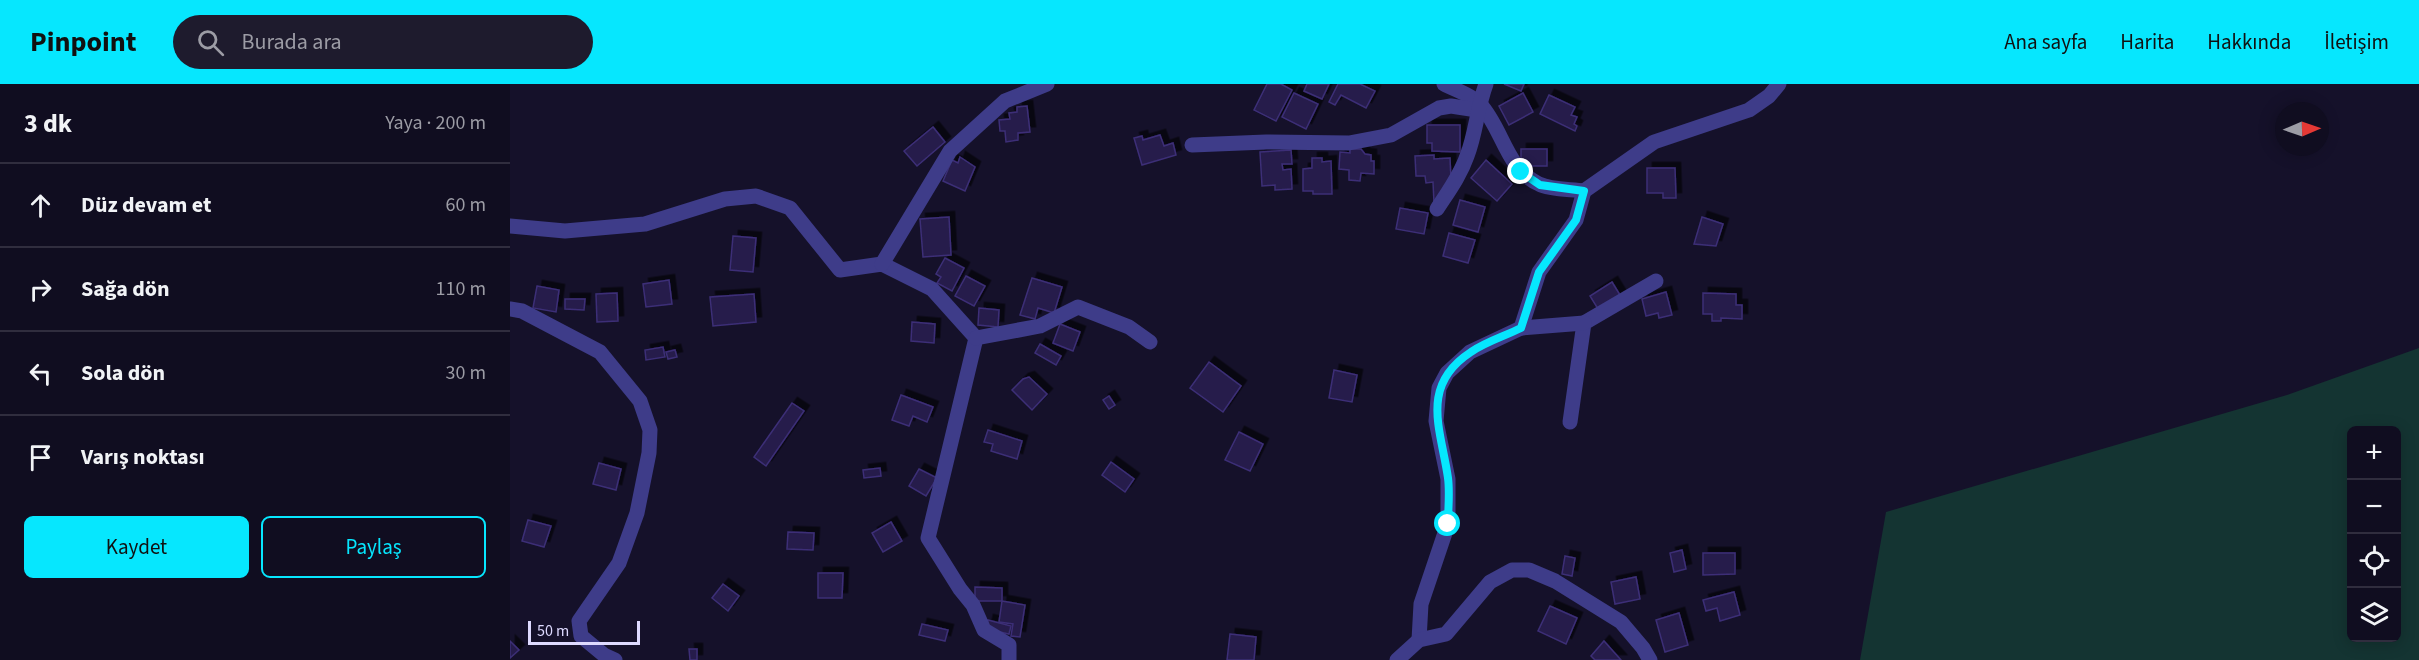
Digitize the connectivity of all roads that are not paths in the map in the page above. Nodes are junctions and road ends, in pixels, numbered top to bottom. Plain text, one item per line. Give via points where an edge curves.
1 (1047, 84) edge
2 (1444, 84) edge
3 (1486, 84) edge
4 (1779, 84) edge
5 (1478, 106) junction
6 (1192, 145) dead end
7 (1584, 191) junction
8 (1437, 209) dead end
9 (510, 226) edge
10 (882, 264) junction
11 (1656, 281) dead end
12 (510, 309) edge
13 (1584, 323) junction
14 (1521, 328) junction
15 (975, 338) junction
16 (1150, 342) dead end
17 (1570, 422) dead end
18 (1419, 640) junction
19 (615, 660) edge
20 (1009, 660) edge
21 (1397, 660) edge
22 (1650, 660) edge

1 - 10 street via 1005,101 950,151
2 - 5 street
3 - 5 street
4 - 7 street via 1749,110 1654,142
5 - 6 street via 1439,108 1391,135 1349,143
5 - 7 street via 1502,135 1521,172 1540,185
5 - 8 street via 1468,155
7 - 14 street via 1576,220 1539,272
9 - 10 street via 565,231 645,224 725,199 756,196 790,208 840,270
10 - 15 street via 932,289
11 - 13 street
12 - 19 street via 522,311 600,352 640,401 650,430 637,513 619,563 579,621 580,636
13 - 14 street
13 - 17 street
14 - 18 street via 1470,352 1447,373 1439,388 1436,421 1448,479 1448,524 1421,604
15 - 16 street via 1040,326 1078,307 1129,327
15 - 20 street via 928,538 973,605 984,630 1009,645
18 - 21 street
18 - 22 street via 1446,634 1490,582 1512,570 1529,570 1555,581 1621,622

